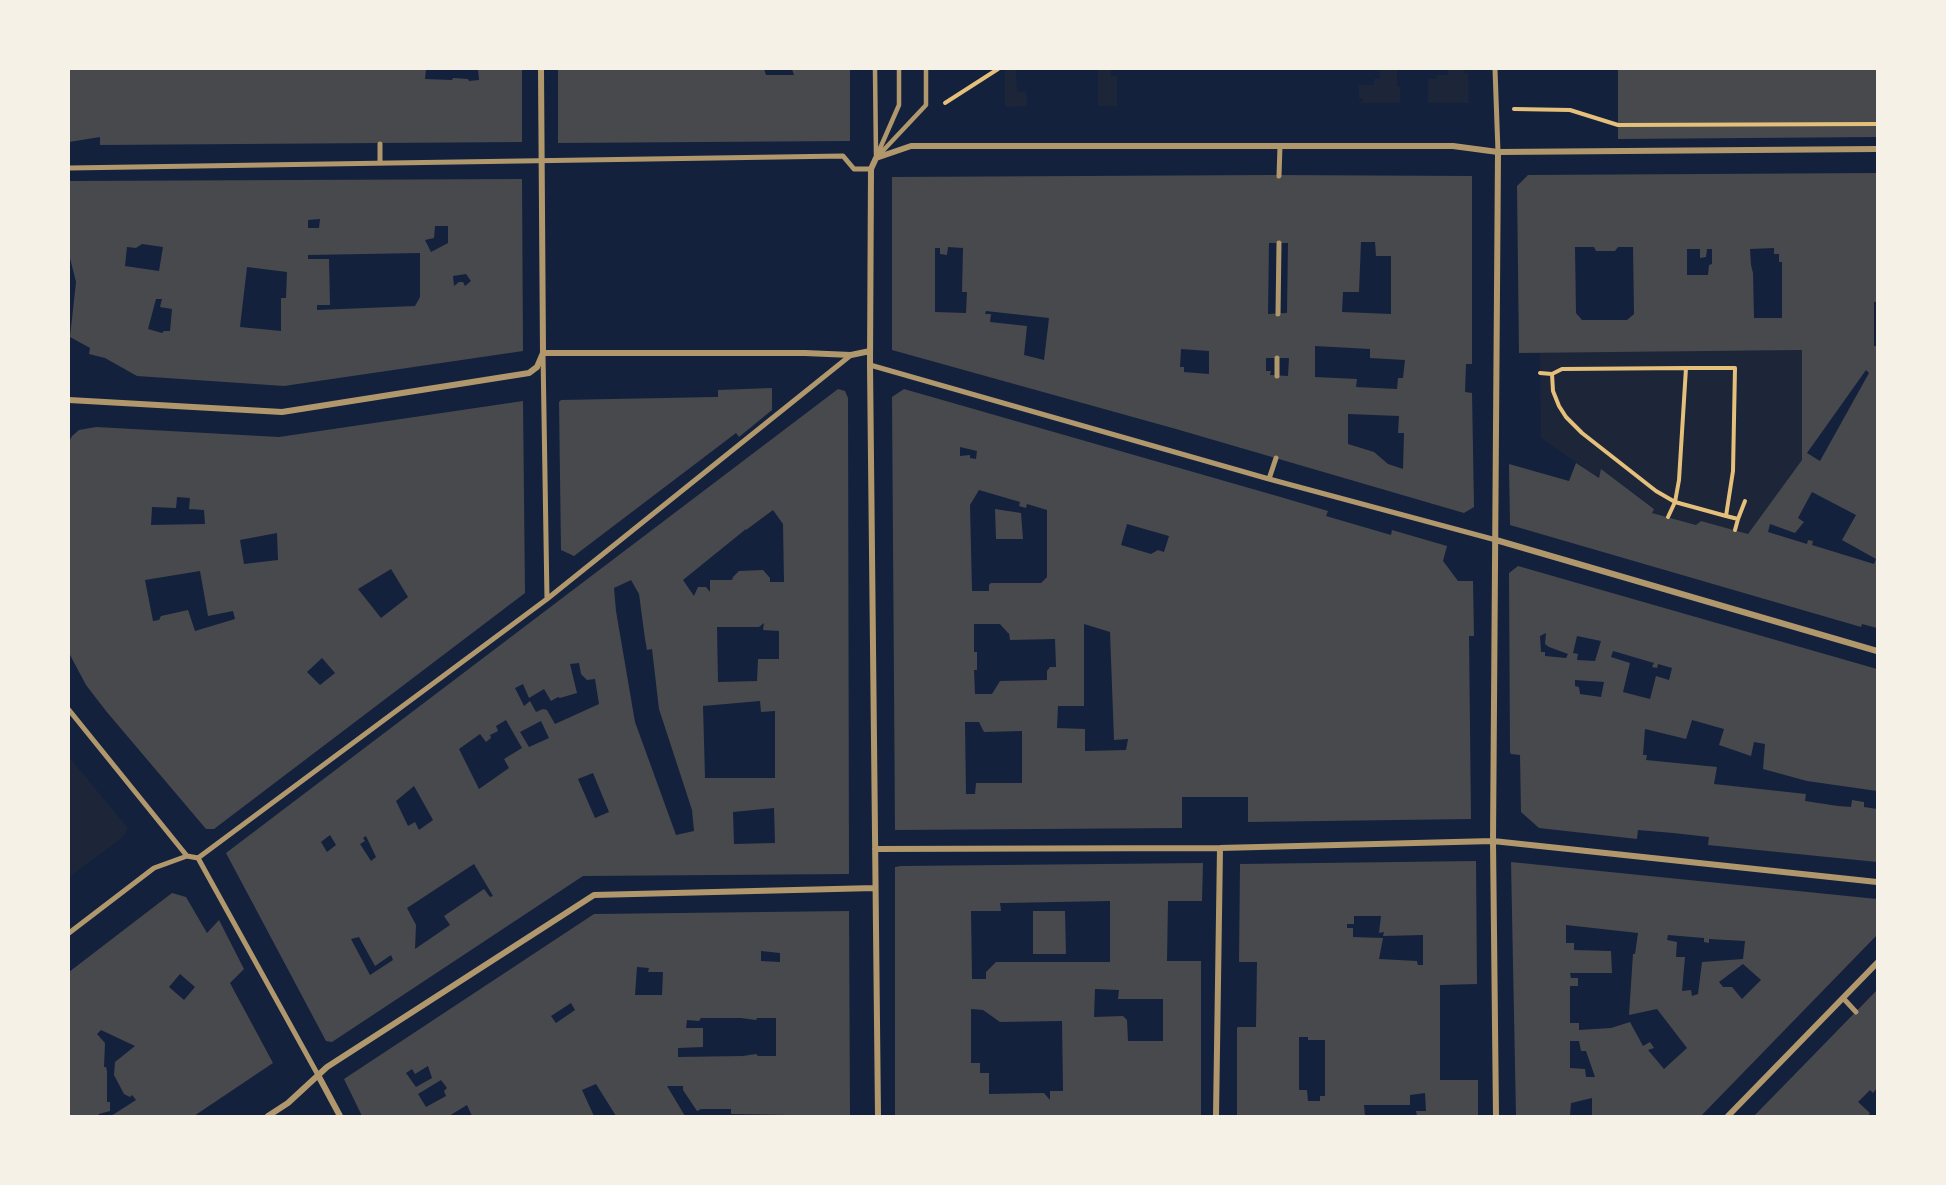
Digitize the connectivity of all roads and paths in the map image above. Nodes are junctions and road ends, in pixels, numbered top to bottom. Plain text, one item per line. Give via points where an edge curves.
1 (541, 69) edge
2 (875, 69) edge
3 (899, 69) edge
4 (926, 69) edge
5 (998, 69) edge
6 (1495, 69) edge
7 (936, 108) dead end
8 (1496, 109) junction
9 (1877, 124) edge
10 (380, 144) dead end
11 (1280, 146) junction
12 (1877, 149) edge
13 (1498, 152) junction
14 (876, 158) junction
15 (541, 162) junction
16 (380, 163) junction
17 (69, 168) edge
18 (871, 169) junction
19 (1279, 176) dead end
20 (1279, 243) dead end
21 (1278, 314) dead end
22 (870, 351) junction
23 (543, 352) junction
24 (851, 355) junction
25 (1277, 358) dead end
26 (870, 365) junction
27 (1686, 368) junction
28 (1540, 374) dead end
29 (1552, 374) junction
30 (1277, 376) dead end
31 (69, 400) edge
32 (1276, 458) dead end
33 (1269, 479) junction
34 (1744, 501) dead end
35 (1675, 502) junction
36 (1726, 516) junction
37 (1668, 517) dead end
38 (1738, 519) junction
39 (1735, 530) dead end
40 (1496, 540) junction
41 (547, 598) junction
42 (1877, 651) edge
43 (69, 710) edge
44 (1493, 842) junction
45 (1220, 848) junction
46 (875, 849) junction
47 (187, 856) junction
48 (198, 858) junction
49 (1877, 882) edge
50 (875, 888) junction
51 (69, 933) edge
52 (1877, 963) edge
53 (1843, 998) junction
54 (1856, 1012) dead end
55 (318, 1075) junction
56 (268, 1116) edge
57 (340, 1116) edge
58 (878, 1116) edge
59 (1216, 1116) edge
60 (1496, 1116) edge
61 (1728, 1116) edge

1 - 15 street
2 - 14 lane
3 - 14 lane via 899,105
4 - 14 lane via 927,105
5 - 7 path
6 - 8 street
8 - 9 path via 1570,110 1618,125
8 - 13 street
10 - 16 street
11 - 13 street via 1453,146
11 - 14 street via 911,146
11 - 19 street
12 - 13 street
13 - 40 street
14 - 18 street
15 - 16 street
15 - 18 street via 843,156 854,169
15 - 23 street
16 - 17 street
18 - 22 street
20 - 21 street
22 - 24 street
22 - 26 street
23 - 24 street
23 - 31 street via 537,367 529,373 282,412
23 - 41 street
24 - 41 street
25 - 30 street
26 - 33 street
26 - 46 street
27 - 29 path via 1562,369
27 - 35 path
27 - 36 path via 1735,368 1733,471
28 - 29 path
29 - 35 path via 1553,391 1566,417 1656,491
32 - 33 street
33 - 40 street
34 - 38 path
35 - 36 path
35 - 37 path
36 - 38 path
38 - 39 path
40 - 42 street
40 - 44 street
41 - 48 street
43 - 47 street
44 - 45 street
44 - 49 street
44 - 60 street
45 - 46 street
45 - 59 street
46 - 50 street
47 - 48 street
47 - 51 street via 154,868
48 - 55 street
50 - 55 street via 594,895
50 - 58 street
52 - 53 street
53 - 54 street
53 - 61 street
55 - 56 street
55 - 57 street

